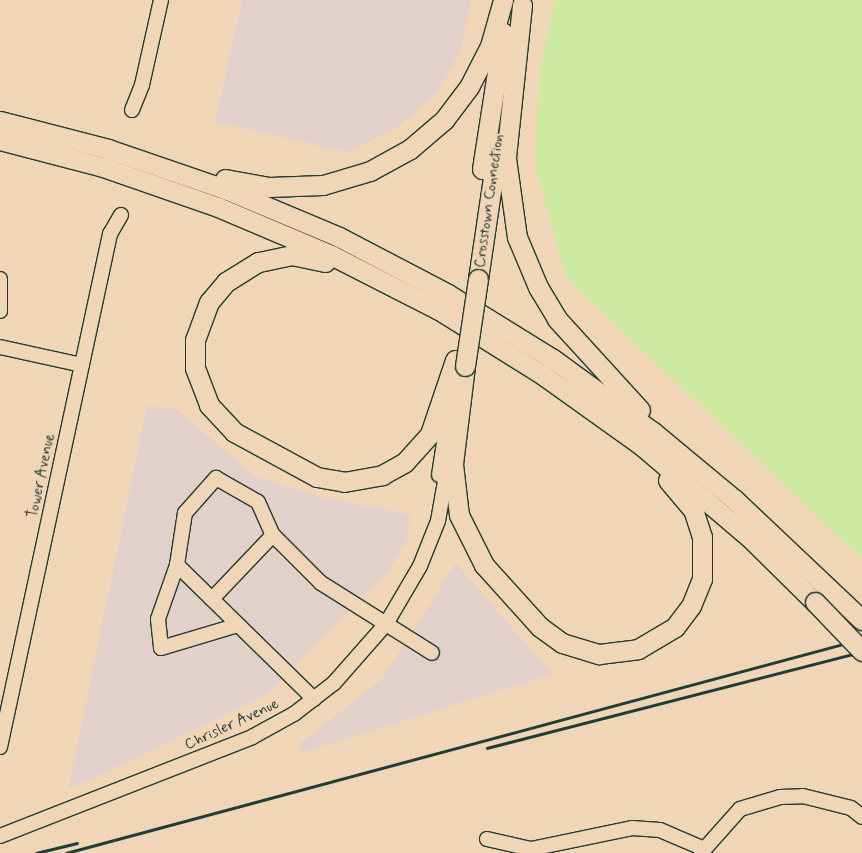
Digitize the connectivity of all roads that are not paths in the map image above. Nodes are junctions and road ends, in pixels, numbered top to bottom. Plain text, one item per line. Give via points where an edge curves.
1 (161, 0) edge
2 (503, 0) edge
3 (518, 2) edge
4 (132, 110) dead end
5 (0, 121) edge
6 (0, 140) edge
7 (108, 149) junction
8 (121, 215) dead end
9 (0, 280) edge
10 (403, 291) junction
11 (0, 311) edge
12 (0, 347) edge
13 (460, 362) junction
14 (82, 365) junction
15 (460, 402) junction
16 (611, 422) junction
17 (711, 479) junction
18 (273, 535) junction
19 (177, 565) junction
20 (420, 566) junction
21 (212, 599) junction
22 (862, 620) edge
23 (386, 624) junction
24 (238, 625) junction
25 (862, 650) edge
26 (432, 653) dead end
27 (314, 699) junction
28 (0, 747) edge
29 (862, 817) edge
30 (0, 836) edge
31 (487, 839) dead end
32 (702, 851) edge

1 - 4 street via 142,86
2 - 7 highway via 484,60 453,110 410,149 354,178 303,188 262,187
3 - 13 highway, Crosstown Connection
3 - 17 highway via 506,158 509,198 523,255 546,303 574,341
5 - 7 highway
6 - 10 highway via 110,170 218,207
7 - 17 highway via 263,204 412,274 588,383
8 - 14 street, Tower Avenue via 110,234
9 - 11 street
10 - 13 highway via 304,256 282,256 247,267 216,292 198,327 193,353 202,394 225,425 252,444 317,477 357,482 393,470 423,444 442,409
10 - 16 highway via 509,352
12 - 14 street
13 - 15 highway, Crosstown Connection
13 - 20 street, Chrisler Avenue
14 - 28 street, Tower Avenue
15 - 16 highway, Crosstown Connection via 454,491 469,541 484,566 540,627 562,643 599,654 638,648 675,627 697,594 704,565 702,537 693,510
15 - 20 street, Chrisler Avenue via 438,521
16 - 25 highway, bridge via 725,515
17 - 22 highway
18 - 19 street via 258,502 216,478 184,513
18 - 21 street
18 - 23 street via 321,582
19 - 21 street
19 - 24 street via 158,618 161,648
20 - 23 street, Chrisler Avenue
21 - 24 street
23 - 26 street
23 - 27 street, Chrisler Avenue via 352,665
24 - 27 street
27 - 30 street, Chrisler Avenue via 245,740
29 - 32 street via 851,808 803,796 780,797 740,809
31 - 32 street via 531,848 632,828 660,830

